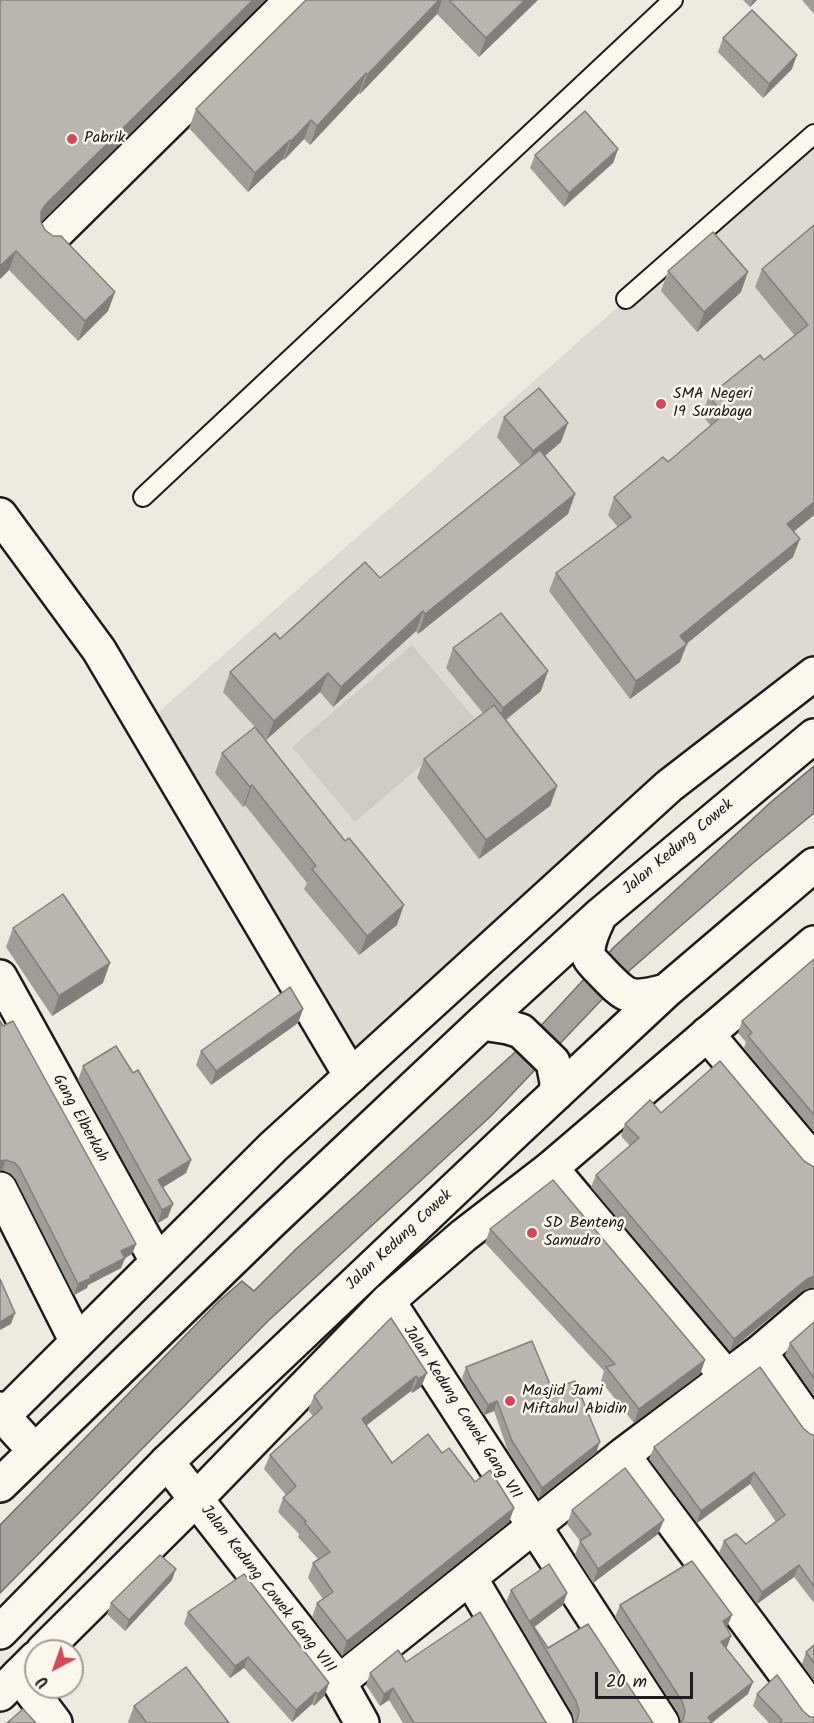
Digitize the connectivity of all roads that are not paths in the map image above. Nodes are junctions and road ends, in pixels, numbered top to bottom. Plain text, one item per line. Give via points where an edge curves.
1 (291, 0) edge
2 (673, 0) edge
3 (814, 134) edge
4 (52, 237) edge
5 (627, 299) dead end
6 (143, 496) dead end
7 (0, 515) edge
8 (814, 674) edge
9 (814, 736) edge
10 (814, 865) edge
11 (600, 915) junction
12 (814, 943) edge
13 (0, 976) edge
14 (666, 991) junction
15 (482, 1023) junction
16 (707, 1034) junction
17 (351, 1076) junction
18 (554, 1078) junction
19 (814, 1161) edge
20 (550, 1168) junction
21 (0, 1189) edge
22 (157, 1261) junction
23 (388, 1301) junction
24 (814, 1306) edge
25 (77, 1342) junction
26 (760, 1352) junction
27 (726, 1376) junction
28 (1, 1415) edge
29 (814, 1429) edge
30 (34, 1450) junction
31 (623, 1455) junction
32 (166, 1462) junction
33 (0, 1485) edge
34 (195, 1500) junction
35 (534, 1525) junction
36 (470, 1578) junction
37 (0, 1632) edge
38 (55, 1639) edge
39 (18, 1676) edge
40 (339, 1682) junction
41 (814, 1712) edge
42 (55, 1723) edge
43 (362, 1723) edge
44 (556, 1723) edge
45 (662, 1723) edge

1 - 4 main road
2 - 6 lane
3 - 5 lane
7 - 17 main road via 99,650
8 - 17 main road via 669,786
9 - 11 main road, Jalan Kedung Cowek
10 - 14 main road, Jalan Kedung Cowek
11 - 14 main road via 590,940 589,958 621,992 630,996 645,997
11 - 15 main road, Jalan Kedung Cowek
12 - 16 main road
13 - 22 main road, Gang Elberkah
14 - 18 main road, Jalan Kedung Cowek
15 - 18 main road via 521,1031
15 - 30 main road, Jalan Kedung Cowek
16 - 19 main road
16 - 20 main road
17 - 22 main road
18 - 32 main road, Jalan Kedung Cowek
20 - 23 main road
20 - 27 main road
21 - 25 main road
22 - 25 main road
23 - 34 main road
23 - 35 main road, Jalan Kedung Cowek Gang VII
24 - 26 main road
25 - 28 main road
26 - 27 main road
26 - 29 main road
27 - 31 main road
28 - 30 main road
30 - 33 main road, Jalan Kedung Cowek
31 - 35 main road
31 - 41 main road
32 - 34 main road, Jalan Kedung Cowek Gang VIII
32 - 37 main road, Jalan Kedung Cowek
34 - 38 main road
34 - 40 main road, Jalan Kedung Cowek Gang VIII
35 - 36 main road
35 - 45 main road, Jalan Kedung Cowek Gang VII
36 - 40 main road
36 - 44 main road
39 - 42 main road
40 - 43 main road, Jalan Kedung Cowek Gang VIII

